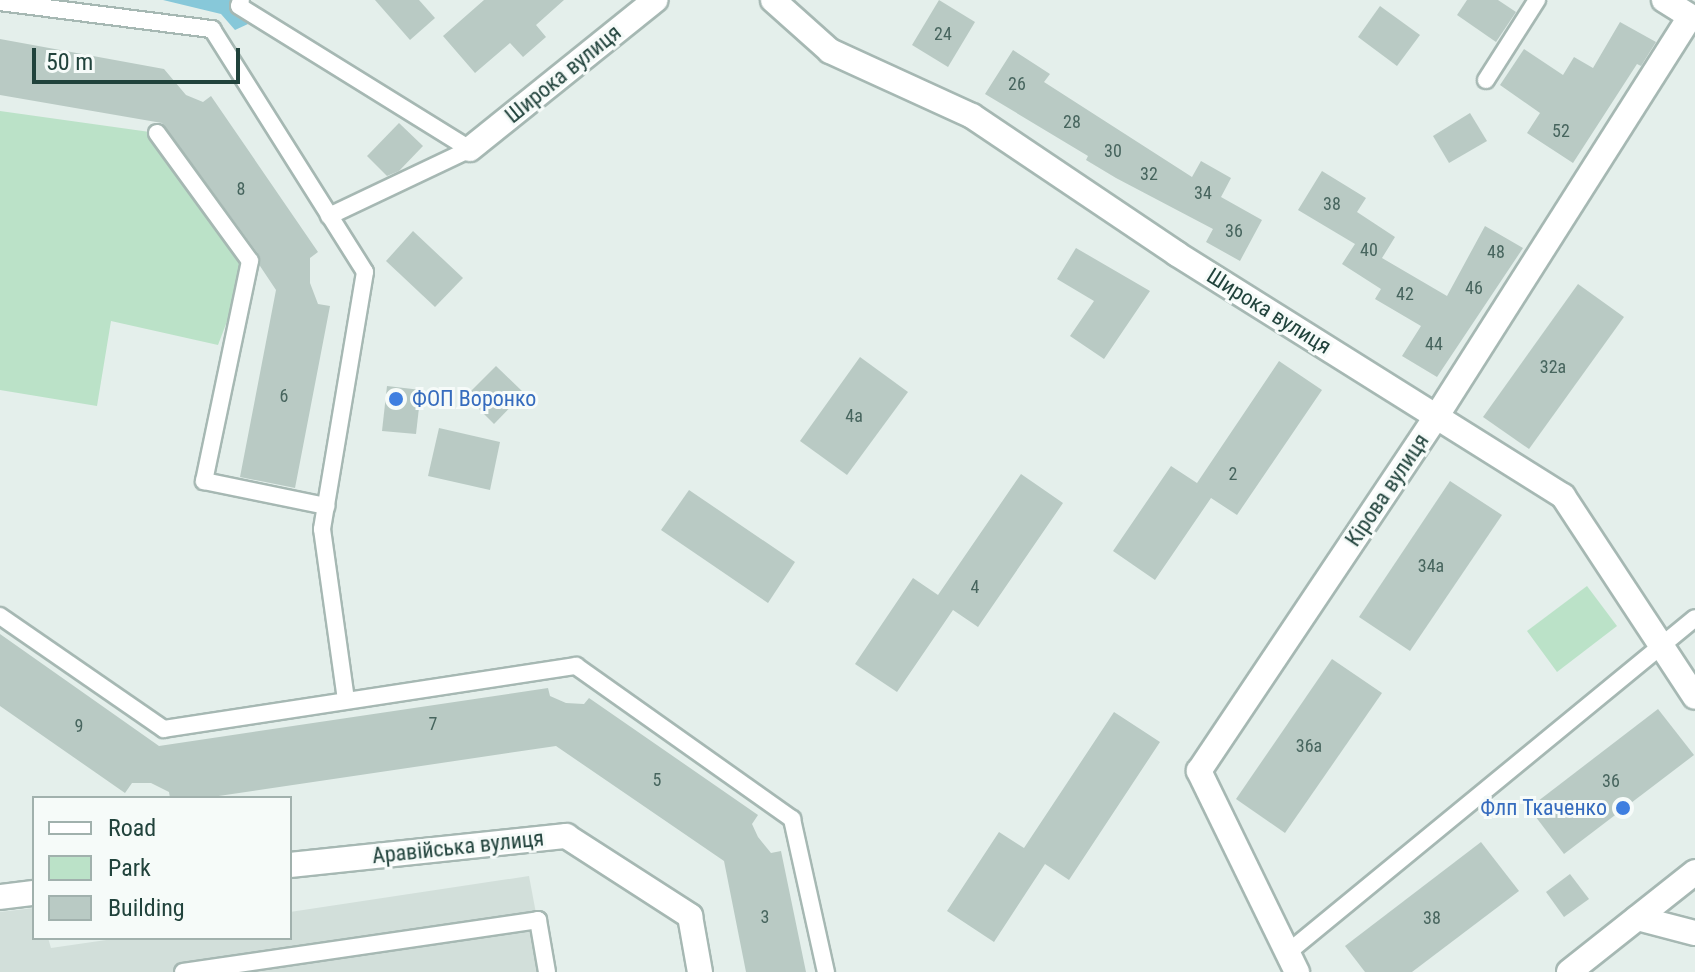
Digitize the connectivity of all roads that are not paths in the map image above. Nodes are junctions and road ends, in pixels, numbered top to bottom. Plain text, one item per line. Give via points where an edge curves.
1 (241, 0) edge
2 (655, 0) edge
3 (773, 0) edge
4 (1537, 0) edge
5 (1664, 0) edge
6 (0, 2) edge
7 (1693, 18) edge
8 (1486, 80) dead end
9 (157, 133) dead end
10 (470, 149) junction
11 (329, 216) junction
12 (1438, 414) junction
13 (326, 506) junction
14 (0, 616) edge
15 (1695, 618) edge
16 (1661, 643) junction
17 (1695, 697) edge
18 (346, 699) junction
19 (292, 865) edge
20 (1695, 872) edge
21 (32, 893) edge
22 (0, 897) edge
23 (1637, 918) junction
24 (1695, 933) edge
25 (1291, 963) edge
26 (183, 972) edge
27 (547, 972) edge
28 (700, 972) edge
29 (826, 972) edge
30 (1569, 972) edge

1 - 10 lane via 239,6
2 - 10 street, Широка вулиця
3 - 12 street, Широка вулиця via 830,51 972,116 1177,254
4 - 8 lane
5 - 7 street
6 - 11 lane via 212,29
7 - 12 street, Кірова вулиця
9 - 13 lane via 250,261 204,481
10 - 11 lane
11 - 13 lane via 365,272
12 - 16 street, Широка вулиця via 1563,496
12 - 25 street, Кірова вулиця via 1199,771
13 - 18 lane via 322,529
14 - 18 lane via 164,729
15 - 16 lane
16 - 17 street, Широка вулиця
16 - 25 lane
18 - 29 lane via 576,666 792,819
19 - 28 street, Аравійська вулиця via 566,836 690,916
20 - 23 street
21 - 22 street
23 - 24 street
23 - 30 street
26 - 27 lane via 538,920

